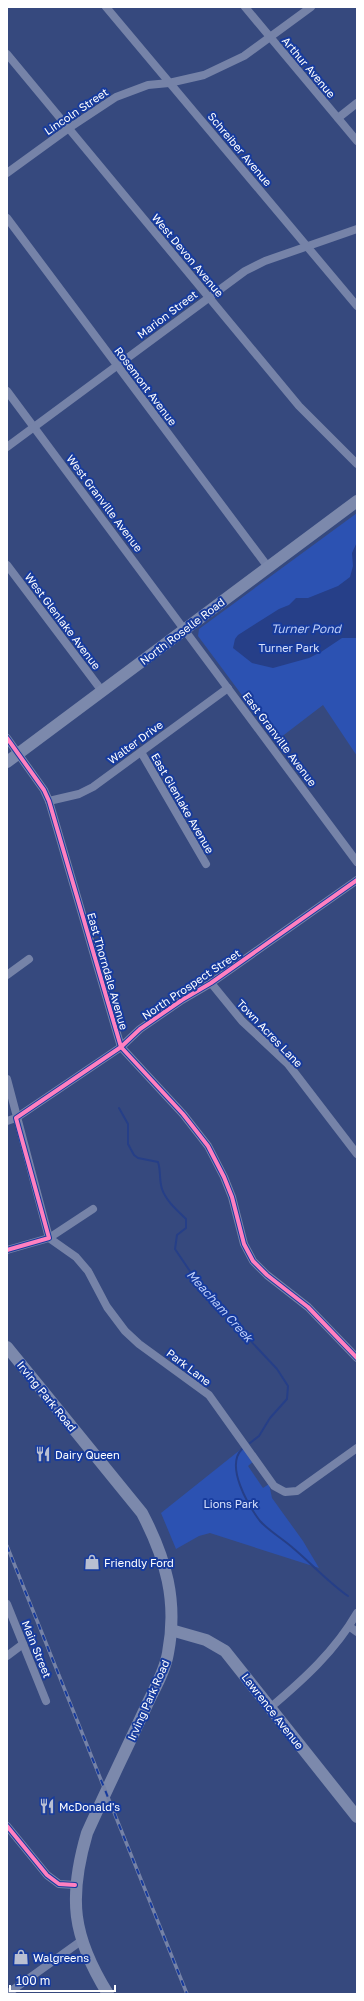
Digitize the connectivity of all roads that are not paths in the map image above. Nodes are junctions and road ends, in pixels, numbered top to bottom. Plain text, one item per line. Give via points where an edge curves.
1 (106, 7) edge
2 (245, 7) edge
3 (311, 7) edge
4 (270, 37) junction
5 (7, 54) edge
6 (169, 82) junction
7 (357, 103) edge
8 (338, 118) junction
9 (69, 128) junction
10 (357, 141) edge
11 (7, 173) edge
12 (7, 218) edge
13 (357, 230) edge
14 (308, 246) junction
15 (208, 297) junction
16 (357, 306) edge
17 (117, 365) junction
18 (7, 391) edge
19 (34, 427) junction
20 (7, 447) edge
21 (357, 464) edge
22 (357, 500) edge
23 (7, 565) edge
24 (268, 567) junction
25 (185, 629) junction
26 (228, 688) junction
27 (102, 691) junction
28 (7, 738) edge
29 (141, 752) junction
30 (18, 754) junction
31 (7, 762) edge
32 (49, 801) junction
33 (357, 862) edge
34 (206, 864) dead end
35 (357, 880) edge
36 (29, 959) dead end
37 (7, 974) edge
38 (211, 984) junction
39 (121, 1047) junction
40 (7, 1080) edge
41 (16, 1118) junction
42 (7, 1121) edge
43 (357, 1154) edge
44 (94, 1209) dead end
45 (49, 1238) junction
46 (7, 1250) edge
47 (7, 1346) edge
48 (357, 1358) edge
49 (357, 1448) edge
50 (7, 1604) edge
51 (357, 1613) edge
52 (353, 1629) edge
53 (171, 1630) junction
54 (23, 1644) junction
55 (7, 1656) edge
56 (46, 1701) dead end
57 (271, 1707) junction
58 (357, 1817) edge
59 (7, 1826) edge
60 (75, 1885) junction
61 (81, 1941) junction
62 (7, 1994) edge
63 (108, 1994) edge

1 - 6 street, Schreiber Avenue
2 - 4 street, Arthur Avenue
3 - 4 street, Lincoln Street
4 - 6 street, Lincoln Street via 244,56 204,75
4 - 8 street, Arthur Avenue
5 - 9 street, West Devon Avenue
6 - 9 street, Lincoln Street via 148,85 116,97
6 - 14 street, Schreiber Avenue
7 - 8 street
8 - 10 street, Arthur Avenue
9 - 11 street, Lincoln Street
9 - 15 street, West Devon Avenue
12 - 17 street, Rosemont Avenue
13 - 14 street, Marion Street
14 - 15 street, Marion Street via 255,265
14 - 16 street, Schreiber Avenue
15 - 17 street, Marion Street
15 - 21 street, West Devon Avenue via 299,406
17 - 19 street, Marion Street
17 - 24 street, Rosemont Avenue
18 - 19 street, West Granville Avenue
19 - 20 street, Marion Street
19 - 25 street, West Granville Avenue
22 - 24 main road, North Roselle Road
23 - 27 street, West Glenlake Avenue
24 - 25 main road, North Roselle Road
25 - 26 street, East Granville Avenue
25 - 27 main road, North Roselle Road
26 - 29 street, Walter Drive
26 - 33 street, East Granville Avenue
27 - 30 main road, North Roselle Road
28 - 30 street, East Thorndale Avenue
29 - 32 street, Walter Drive via 87,791
29 - 34 street, East Glenlake Avenue
30 - 31 main road, North Roselle Road
30 - 32 street, East Thorndale Avenue
32 - 39 street, East Thorndale Avenue
35 - 38 street, North Prospect Street
36 - 37 street
38 - 39 street, North Prospect Street via 182,1000
38 - 43 street, Town Acres Lane via 242,1021 288,1064
39 - 41 street, North Prospect Street
39 - 48 street, East Thorndale Avenue via 183,1114 208,1146 232,1197 244,1244 253,1260 265,1273 308,1307
40 - 41 street
41 - 42 street, North Prospect Street
41 - 45 street
44 - 45 street
45 - 46 street
45 - 49 street, Park Lane via 76,1257 88,1271 107,1307 139,1344 209,1396 274,1486 285,1492 297,1491
47 - 53 main road, Irving Park Road via 142,1513 158,1544 167,1574
50 - 54 street, Main Street
51 - 52 street
52 - 57 street
53 - 57 main road, Lawrence Avenue via 206,1640 224,1651
53 - 60 main road, Irving Park Road via 168,1654 158,1680 88,1833
54 - 55 street
54 - 56 street, Main Street
57 - 58 main road, Lawrence Avenue
59 - 60 street via 47,1875 59,1884
60 - 61 main road, Irving Park Road
61 - 62 street
61 - 63 main road, Irving Park Road

